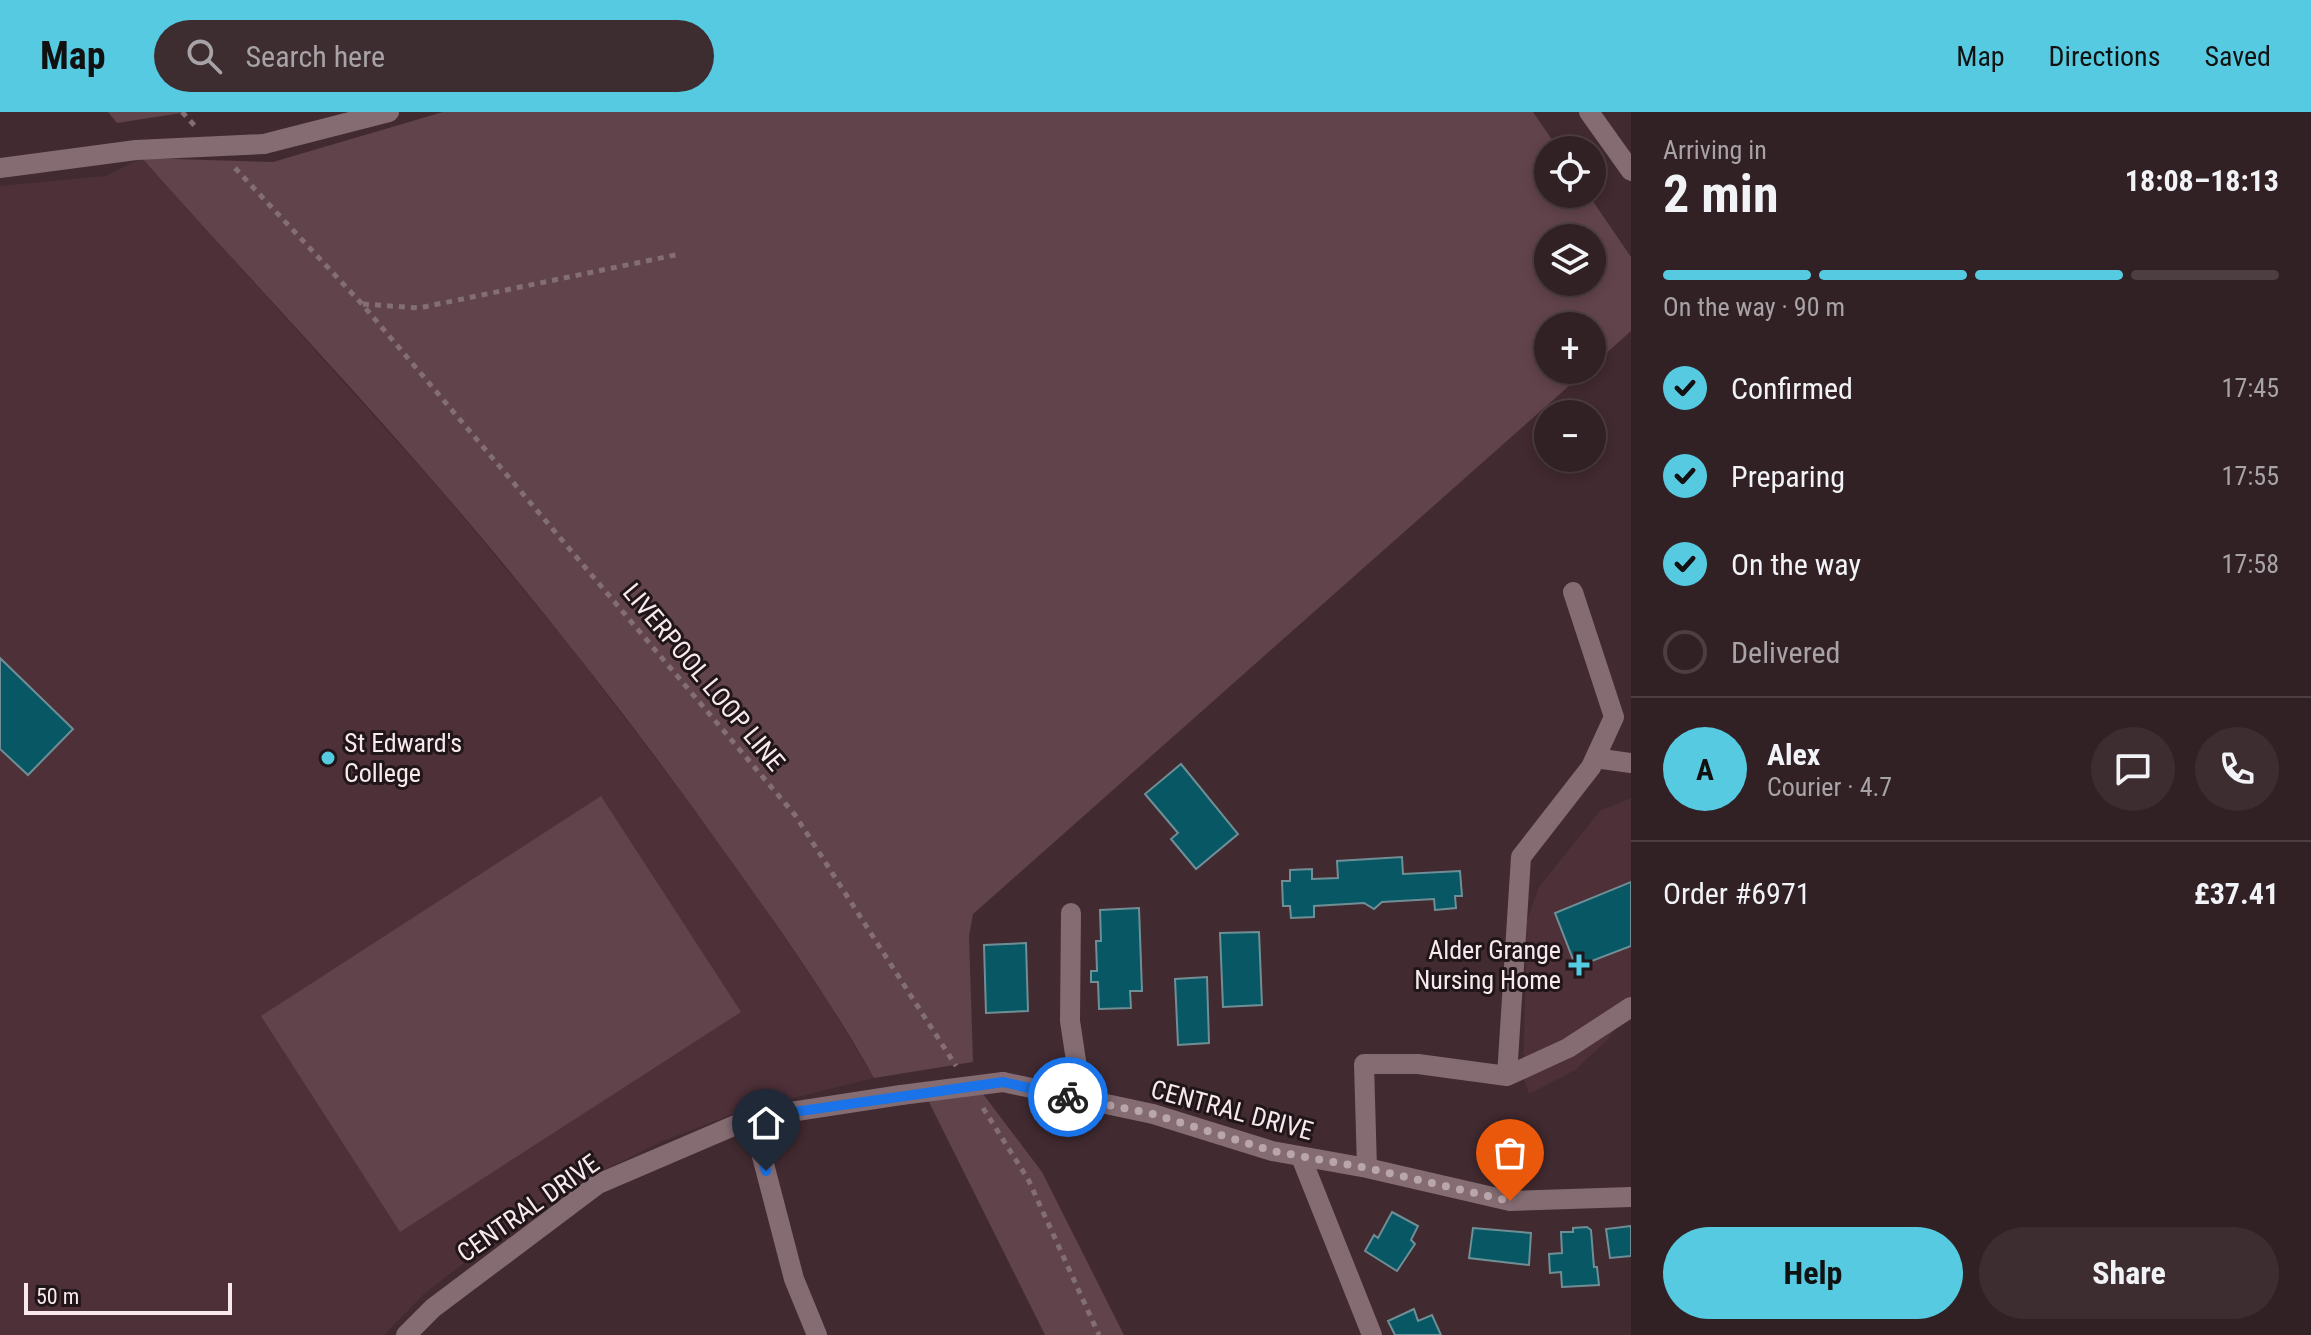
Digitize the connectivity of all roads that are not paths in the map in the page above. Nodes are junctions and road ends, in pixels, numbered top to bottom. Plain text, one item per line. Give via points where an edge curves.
1 (389, 112) edge
2 (1589, 112) edge
3 (0, 168) edge
4 (1631, 171) edge
5 (1573, 592) dead end
6 (1595, 758) junction
7 (1631, 763) edge
8 (1071, 913) dead end
9 (1631, 1007) edge
10 (1507, 1076) junction
11 (1082, 1100) junction
12 (752, 1118) junction
13 (1301, 1157) junction
14 (1367, 1168) junction
15 (1631, 1197) edge
16 (406, 1335) edge
17 (817, 1335) edge
18 (1372, 1335) edge

1 - 3 street, bridge via 264,144 136,150
2 - 4 street
5 - 6 street via 1614,717
6 - 7 street
6 - 10 street via 1521,857
8 - 11 street via 1070,1021
9 - 10 street via 1568,1048
10 - 14 street via 1418,1064 1364,1064
11 - 12 street, CENTRAL DRIVE, bridge via 1003,1082
11 - 13 street, CENTRAL DRIVE via 1153,1114
12 - 16 street, CENTRAL DRIVE via 598,1184 433,1308
12 - 17 street via 794,1279
13 - 14 street, CENTRAL DRIVE
13 - 18 street
14 - 15 street, CENTRAL DRIVE via 1510,1201

